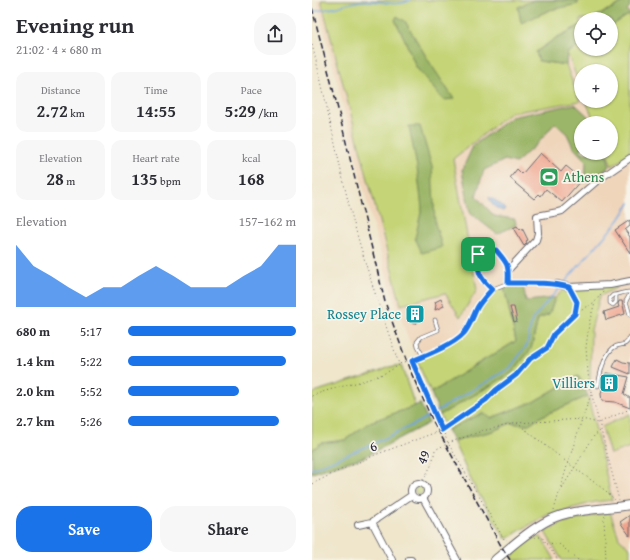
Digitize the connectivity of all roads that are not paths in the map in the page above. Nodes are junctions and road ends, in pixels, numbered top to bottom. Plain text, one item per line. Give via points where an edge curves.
1 (630, 158) edge
2 (508, 269) junction
3 (630, 281) edge
4 (508, 283) junction
5 (557, 284) joint
6 (492, 289) junction
7 (630, 293) edge
8 (616, 295) dead end
9 (630, 314) edge
10 (435, 320) dead end
11 (630, 337) edge
12 (598, 386) dead end
13 (412, 494) junction
14 (423, 498) junction
15 (630, 505) edge
16 (372, 522) junction
17 (358, 525) dead end
18 (392, 560) edge
19 (457, 560) edge
20 (495, 560) edge

1 - 2 street via 598,180 562,211 537,216 536,240
2 - 4 lane
2 - 6 lane via 505,260 496,250 485,249 478,254 480,275
3 - 5 street via 610,285 569,287
4 - 5 lane
4 - 6 lane
6 - 10 lane via 457,339 423,356 417,342 421,336 438,330
7 - 8 lane via 626,291
7 - 9 lane via 626,301
11 - 12 lane via 628,342 614,347 608,355
13 - 14 street via 416,498
13 - 14 street via 413,487 421,484 426,490
13 - 16 street
14 - 19 street
15 - 20 main road via 594,509 550,520 526,533
16 - 17 street
16 - 18 street

